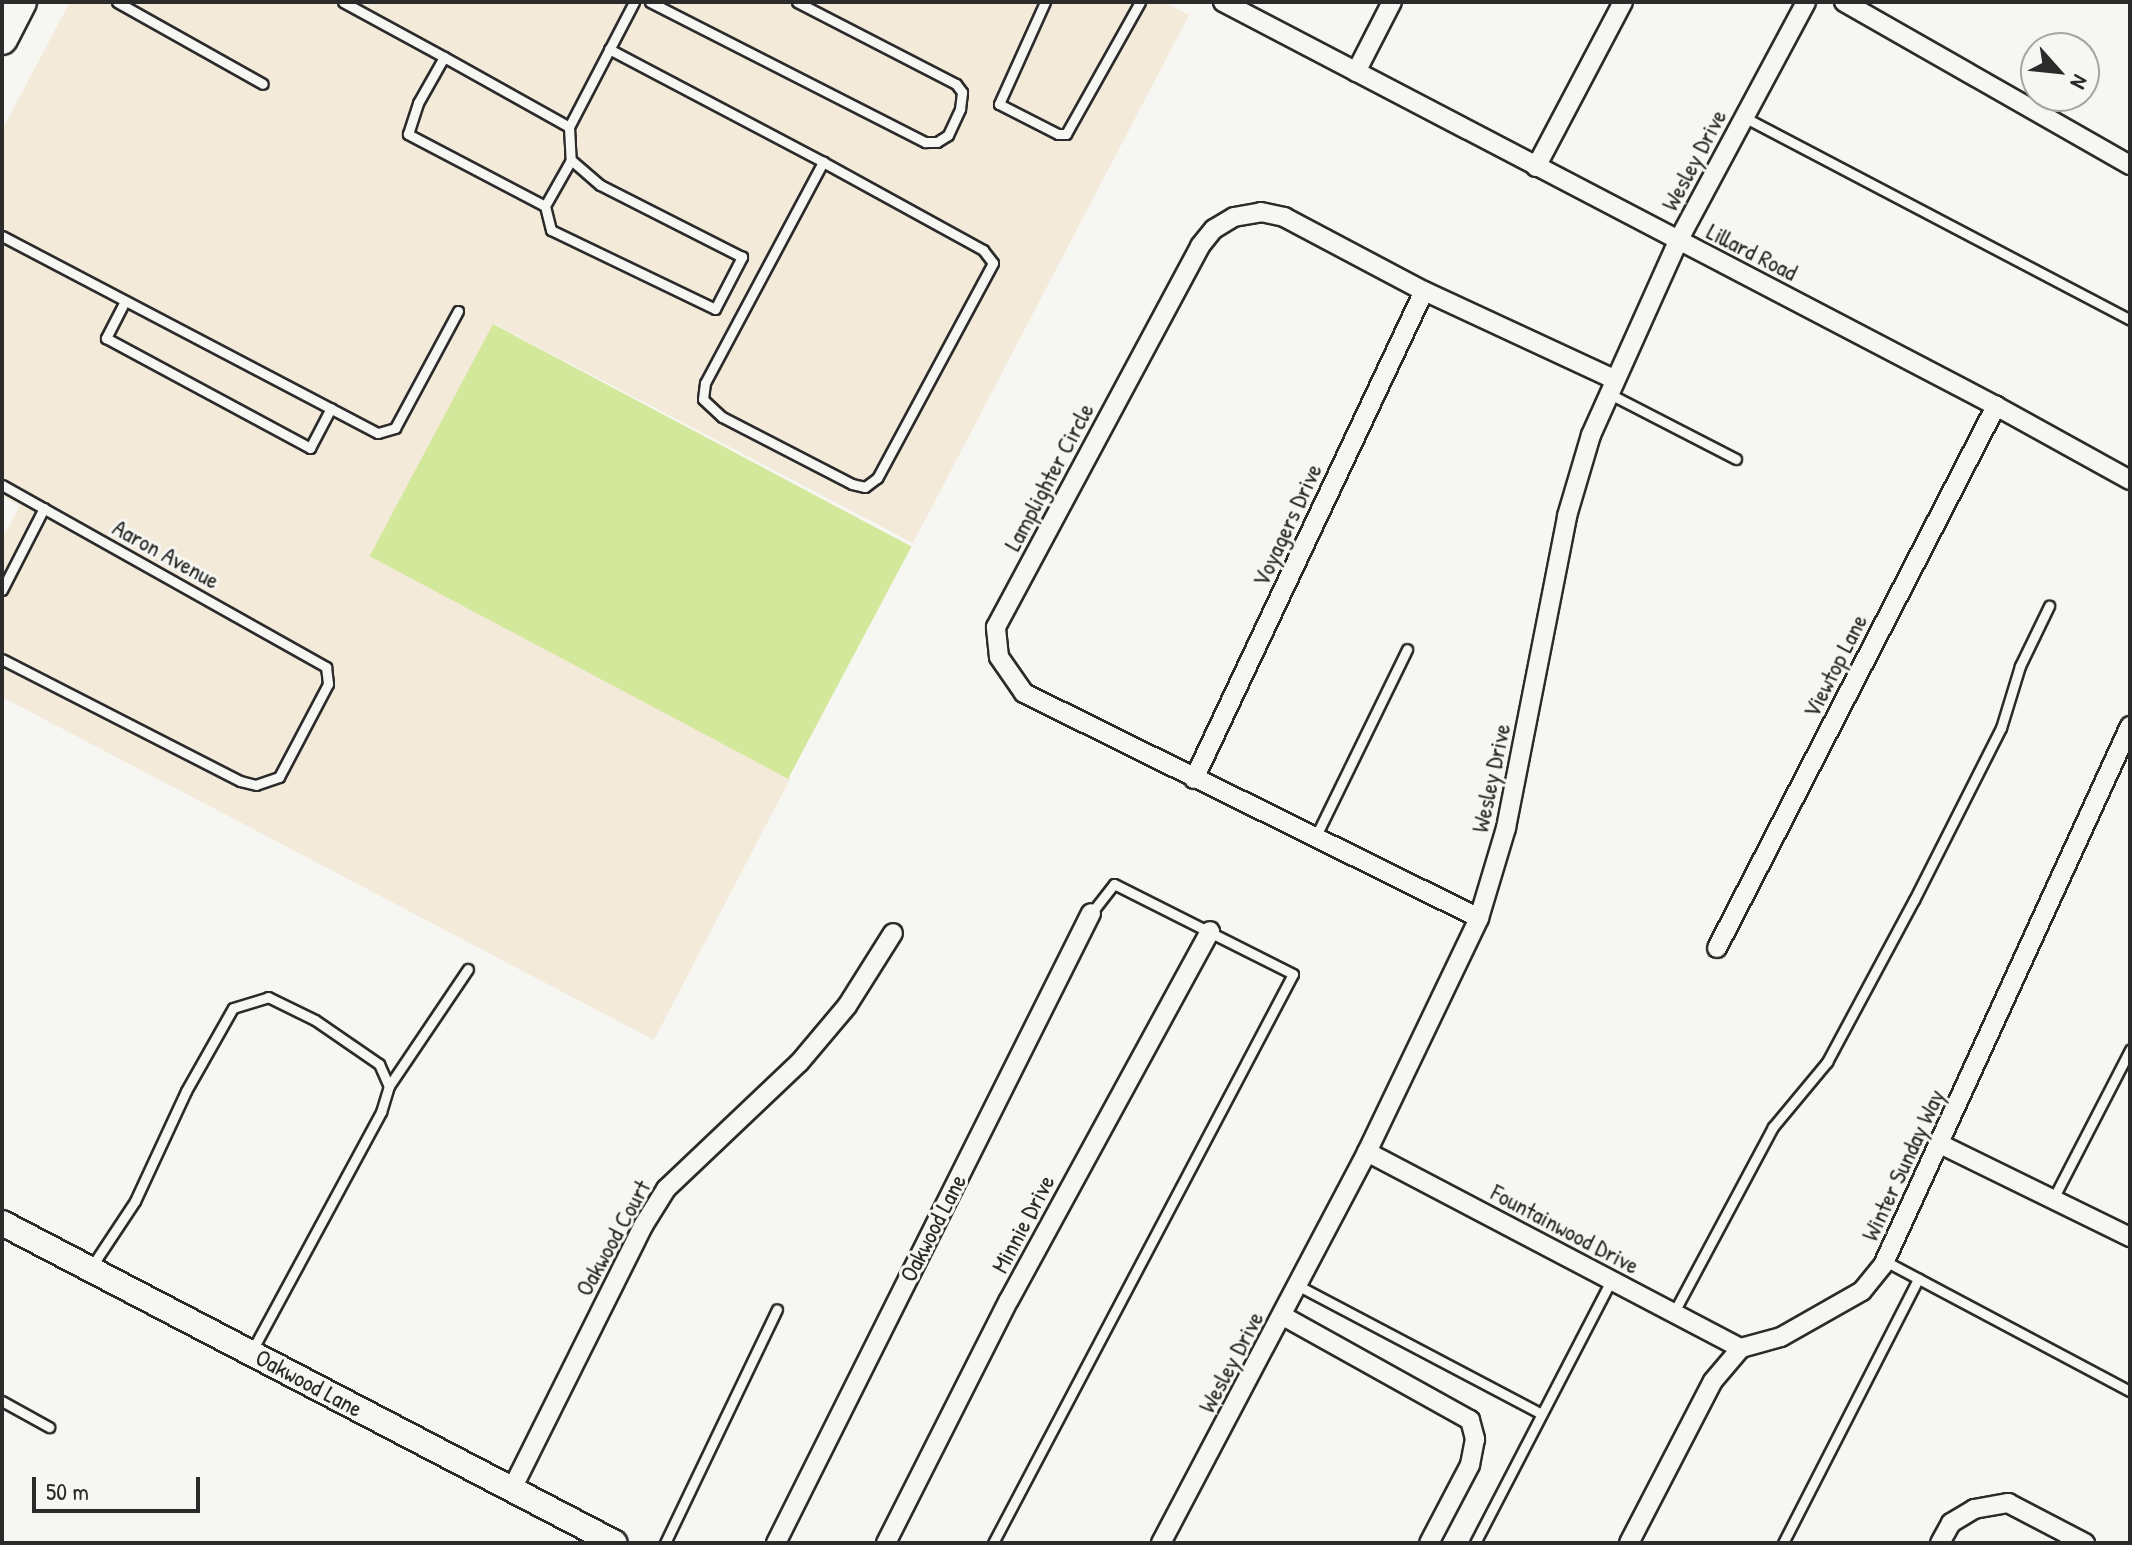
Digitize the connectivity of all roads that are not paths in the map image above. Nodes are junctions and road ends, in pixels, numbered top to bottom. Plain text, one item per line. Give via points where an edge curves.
1 (117, 2) edge
2 (343, 2) edge
3 (634, 2) edge
4 (650, 2) edge
5 (797, 2) edge
6 (1045, 2) edge
7 (1140, 2) edge
8 (1223, 2) edge
9 (1392, 2) edge
10 (1623, 2) edge
11 (1806, 2) edge
12 (1844, 2) edge
13 (16, 6) edge
14 (2, 39) edge
15 (609, 49) junction
16 (444, 57) junction
17 (1356, 72) junction
18 (263, 84) dead end
19 (1744, 117) junction
20 (569, 127) junction
21 (571, 160) junction
22 (823, 162) junction
23 (2130, 165) edge
24 (1536, 167) junction
25 (545, 206) junction
26 (2, 236) edge
27 (1678, 241) junction
28 (1424, 291) junction
29 (125, 301) junction
30 (458, 311) dead end
31 (2130, 320) edge
32 (1611, 386) junction
33 (1996, 406) junction
34 (331, 408) junction
35 (1736, 459) dead end
36 (2130, 480) edge
37 (2, 485) edge
38 (44, 508) junction
39 (2, 590) edge
40 (2049, 606) dead end
41 (1407, 649) dead end
42 (2, 659) edge
43 (2130, 726) edge
44 (1194, 779) junction
45 (1315, 838) junction
46 (1091, 913) joint
47 (1479, 918) junction
48 (1210, 931) junction
49 (893, 933) dead end
50 (1717, 948) dead end
51 (468, 969) dead end
52 (2130, 1050) edge
53 (389, 1086) junction
54 (1940, 1144) junction
55 (1367, 1152) junction
56 (2053, 1199) junction
57 (2, 1223) edge
58 (2130, 1237) edge
59 (1885, 1261) junction
60 (90, 1269) junction
61 (1918, 1279) junction
62 (1611, 1281) junction
63 (1299, 1286) junction
64 (777, 1309) dead end
65 (1673, 1314) junction
66 (1283, 1316) junction
67 (1741, 1348) junction
68 (251, 1353) junction
69 (2129, 1389) edge
70 (2, 1401) edge
71 (1540, 1413) junction
72 (49, 1427) dead end
73 (512, 1489) junction
74 (1163, 1542) edge
75 (615, 1543) edge
76 (665, 1543) edge
77 (776, 1543) edge
78 (887, 1543) edge
79 (993, 1543) edge
80 (1429, 1543) edge
81 (1475, 1543) edge
82 (1629, 1543) edge
83 (1783, 1543) edge
84 (1940, 1543) edge
85 (2085, 1543) edge

1 - 18 lane
2 - 16 lane
3 - 15 lane
4 - 5 lane via 925,142 948,135 960,109 962,92 956,84
6 - 7 lane via 999,104 1066,134
8 - 17 street, Lillard Road
9 - 17 street
10 - 24 street
11 - 19 street, Wesley Drive
12 - 23 street
13 - 14 main road
15 - 20 lane
15 - 22 lane
16 - 20 lane
16 - 25 lane via 418,103 408,134
17 - 24 street, Lillard Road
19 - 27 street, Wesley Drive
19 - 31 lane
20 - 21 lane
21 - 25 lane
21 - 25 lane via 600,185 742,257 715,309 551,230
22 - 22 lane via 983,250 993,263 877,478 865,487 722,417 703,399 705,383
24 - 27 street, Lillard Road
26 - 29 lane
27 - 32 street, Wesley Drive
27 - 33 street, Lillard Road
28 - 32 street, Lamplighter Circle
28 - 44 street, Voyagers Drive
28 - 44 street, Lamplighter Circle via 1284,217 1261,212 1234,217 1214,229 1200,246 996,627 999,657 1024,693
29 - 34 lane
29 - 34 lane via 106,338 310,448
30 - 34 lane via 395,428 378,433
32 - 35 lane
32 - 47 street, Wesley Drive via 1567,516 1506,828
33 - 36 street, Lillard Road
33 - 50 street, Viewtop Lane
37 - 38 lane, Aaron Avenue
38 - 39 lane
38 - 42 lane, Aaron Avenue via 326,667 328,684 279,777 256,785
40 - 65 lane via 2020,666 2001,728 1906,914 1827,1062 1773,1127
41 - 45 lane
43 - 54 street, Winter Sunday Way
44 - 45 street, Lamplighter Circle
45 - 47 street, Lamplighter Circle
46 - 48 lane via 1114,884
46 - 77 street, Oakwood Lane
47 - 55 street, Wesley Drive
48 - 78 street, Minnie Drive via 1009,1300
48 - 79 lane via 1293,974
49 - 73 street, Oakwood Court via 847,1006 799,1063 666,1189
51 - 53 lane
52 - 56 lane
53 - 60 lane via 379,1064 315,1020 268,997 233,1008 186,1091 135,1201
53 - 68 lane via 381,1112
54 - 56 street
54 - 59 street, Winter Sunday Way
55 - 62 street, Fountainwood Drive
55 - 63 street, Wesley Drive
56 - 58 street
57 - 60 street, Oakwood Lane
59 - 61 lane
59 - 67 street, Winter Sunday Way via 1862,1291 1781,1337
60 - 68 street, Oakwood Lane
61 - 69 lane
61 - 83 lane
62 - 65 street, Fountainwood Drive
62 - 71 lane
63 - 66 street, Wesley Drive
63 - 71 lane
64 - 76 lane
65 - 67 street, Fountainwood Drive
66 - 74 street, Wesley Drive
66 - 80 street via 1470,1420 1475,1439 1470,1465
67 - 82 street via 1713,1381
68 - 73 street, Oakwood Lane
70 - 72 lane
71 - 81 lane
73 - 75 street, Oakwood Lane
84 - 85 street via 1951,1523 1974,1509 2008,1503

